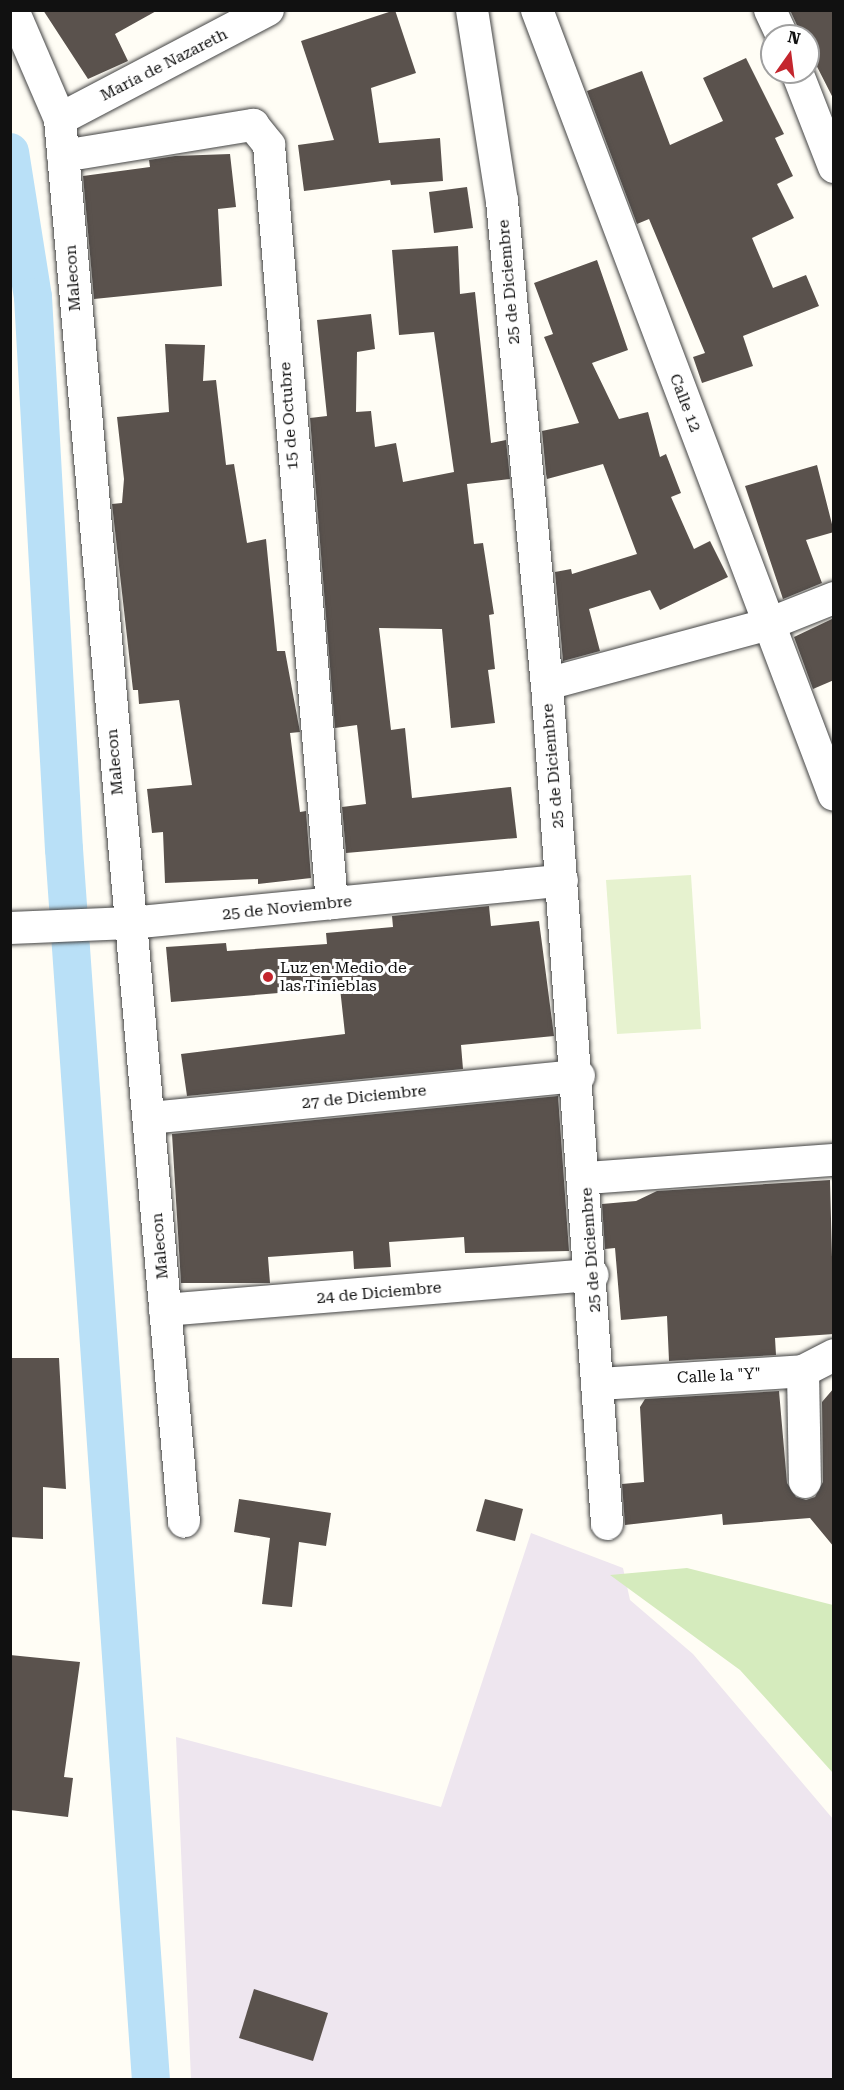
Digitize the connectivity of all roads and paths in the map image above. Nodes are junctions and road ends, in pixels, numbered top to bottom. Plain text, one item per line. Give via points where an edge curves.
1 (13, 10) edge
2 (472, 10) edge
3 (537, 10) edge
4 (770, 10) edge
5 (254, 14) edge
6 (776, 24) edge
7 (802, 84) edge
8 (60, 119) junction
9 (63, 156) junction
10 (834, 167) edge
11 (834, 598) edge
12 (769, 624) junction
13 (547, 684) junction
14 (834, 795) edge
15 (562, 881) junction
16 (332, 903) junction
17 (116, 924) junction
18 (10, 928) edge
19 (579, 1076) junction
20 (149, 1118) junction
21 (834, 1160) edge
22 (586, 1178) junction
23 (593, 1275) junction
24 (165, 1310) junction
25 (834, 1355) edge
26 (803, 1371) junction
27 (599, 1384) junction
28 (805, 1482) dead end
29 (184, 1522) dead end
30 (607, 1524) dead end

1 - 8 street, Malecon
2 - 13 street, 25 de Diciembre via 502,201
3 - 12 street, Calle 12
4 - 6 street
5 - 8 street, María de Nazareth
7 - 10 street
8 - 9 street, Malecon
9 - 16 street, 15 de Octubre via 253,125 269,145
9 - 17 street, Malecon
11 - 12 street
12 - 13 street
12 - 14 street, Calle 12
13 - 15 street, 25 de Diciembre
15 - 16 street, 25 de Noviembre
15 - 19 street, 25 de Diciembre
16 - 17 street, 25 de Noviembre
17 - 18 street, 25 de Noviembre
17 - 20 street, Malecon
19 - 20 street, 27 de Diciembre
19 - 22 street, 25 de Diciembre
20 - 24 street, Malecon
21 - 22 street
22 - 23 street, 25 de Diciembre
23 - 24 street, 24 de Diciembre
23 - 27 street, 25 de Diciembre
24 - 29 street, Malecon
25 - 26 street, Calle la "Y"
26 - 27 street, Calle la "Y"
26 - 28 street
27 - 30 street, 25 de Diciembre

